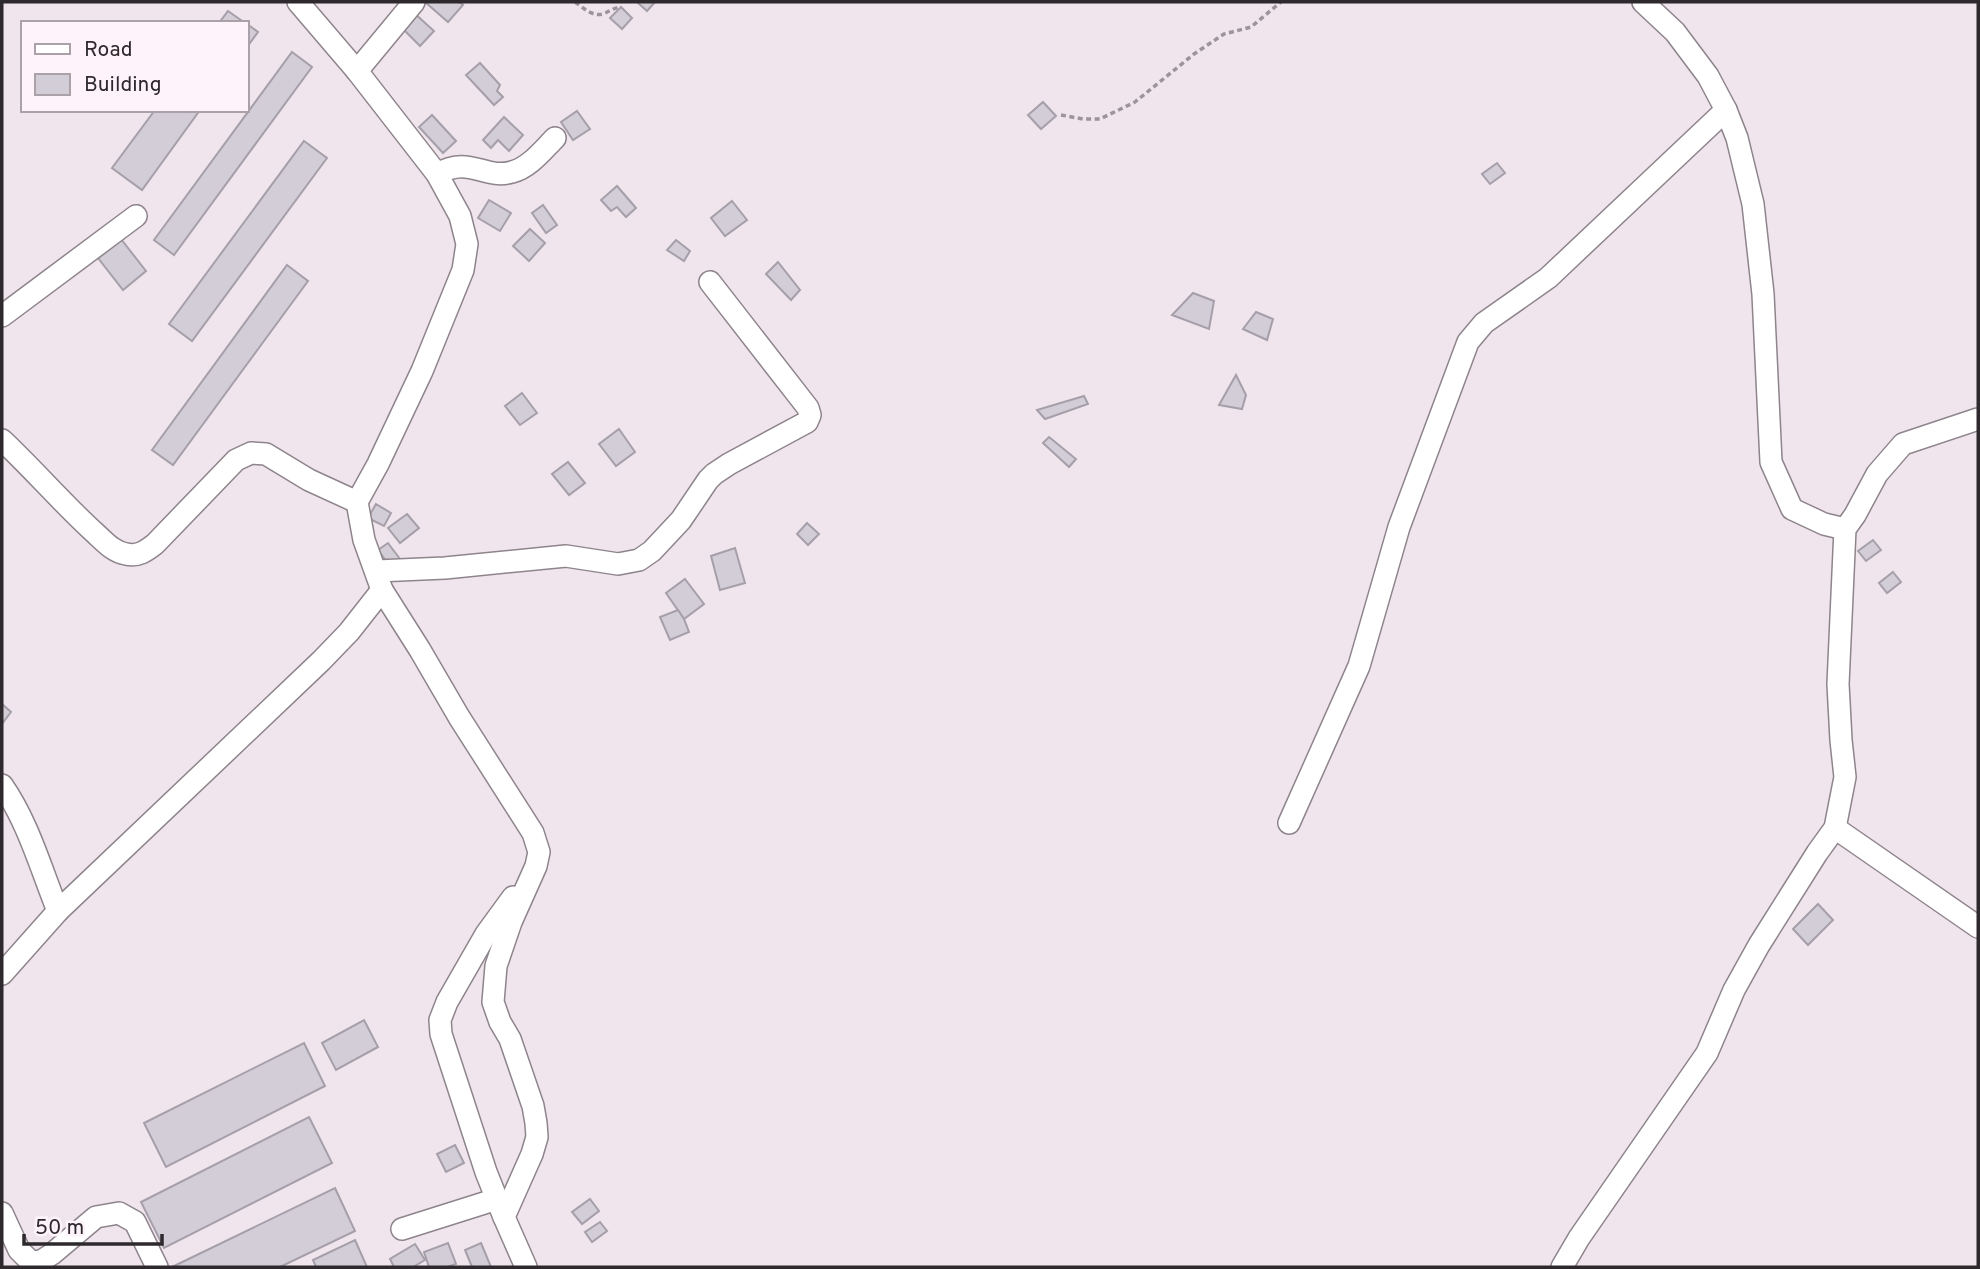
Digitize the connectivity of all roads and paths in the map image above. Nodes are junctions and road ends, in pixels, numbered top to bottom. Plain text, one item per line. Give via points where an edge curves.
1 (298, 2) edge
2 (414, 2) edge
3 (575, 2) edge
4 (1281, 2) edge
5 (1643, 2) edge
6 (621, 7) dead end
7 (357, 71) junction
8 (1726, 110) junction
9 (1061, 115) dead end
10 (555, 138) dead end
11 (437, 174) junction
12 (136, 216) dead end
13 (710, 282) dead end
14 (2, 316) edge
15 (1978, 419) edge
16 (2, 440) edge
17 (357, 502) junction
18 (1845, 529) junction
19 (380, 581) junction
20 (2, 785) edge
21 (1289, 823) dead end
22 (1836, 828) junction
23 (536, 866) junction
24 (58, 911) junction
25 (1978, 927) edge
26 (2, 974) edge
27 (500, 1208) junction
28 (2, 1213) edge
29 (402, 1229) dead end
30 (523, 1259) edge
31 (157, 1267) edge
32 (542, 1267) edge
33 (1562, 1267) edge

1 - 7 street
2 - 7 street
3 - 6 path via 600,15
4 - 9 path via 1251,27 1224,34 1194,54 1135,102 1100,119
5 - 8 street via 1675,32 1708,76
7 - 11 street
8 - 18 street via 1754,204 1771,462 1792,509
8 - 21 street via 1548,278 1484,323 1468,342 1399,527 1359,666
10 - 11 street via 512,172 456,166
11 - 17 street via 460,216 467,244 463,270 422,371
12 - 14 street
13 - 19 street via 808,408 807,422 714,474 673,529 639,560 618,564 566,556 445,568
15 - 18 street via 1903,444 1877,474
16 - 17 street via 80,519 123,554 142,553 155,544 236,460 251,453 266,454
17 - 19 street via 363,540
18 - 22 street via 1838,684 1845,777
19 - 23 street via 533,833 539,852
19 - 24 street via 349,632 321,661
20 - 24 street
22 - 25 street
22 - 33 street via 1759,945 1707,1053
23 - 27 street via 496,966 493,1002 533,1106 537,1137
23 - 27 street via 486,934 440,1020
24 - 26 street
27 - 29 street
27 - 30 street
28 - 31 street via 19,1250 34,1262 52,1254 96,1217 119,1213 135,1222
30 - 32 street

